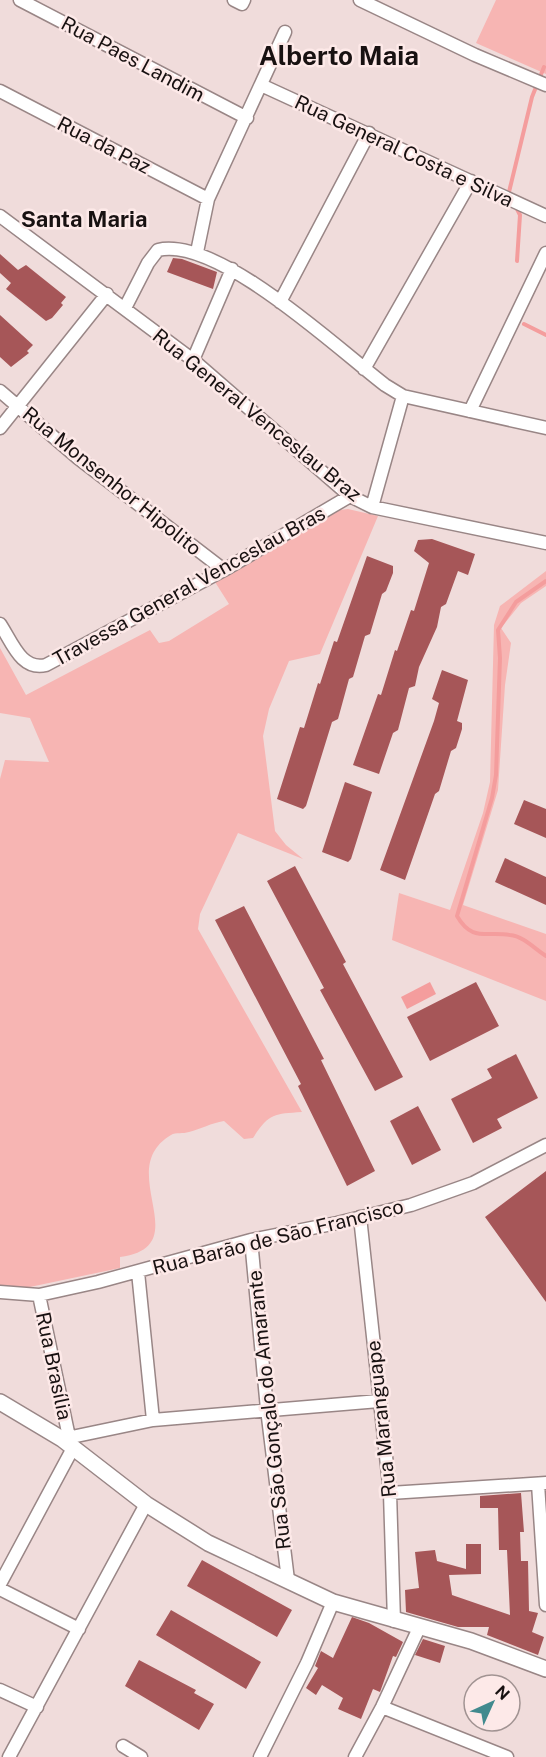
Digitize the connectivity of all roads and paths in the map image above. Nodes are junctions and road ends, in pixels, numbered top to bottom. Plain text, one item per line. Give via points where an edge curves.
1 (20, 0) edge
2 (234, 0) edge
3 (244, 0) edge
4 (360, 0) edge
5 (285, 32) dead end
6 (261, 85) junction
7 (546, 85) edge
8 (0, 91) edge
9 (247, 118) junction
10 (369, 133) junction
11 (471, 181) junction
12 (208, 199) junction
13 (0, 216) edge
14 (546, 216) edge
15 (197, 252) junction
16 (546, 254) edge
17 (232, 269) junction
18 (107, 294) junction
19 (280, 302) junction
20 (125, 308) junction
21 (193, 360) junction
22 (364, 369) junction
23 (0, 391) edge
24 (404, 396) junction
25 (17, 405) junction
26 (470, 411) junction
27 (0, 428) edge
28 (546, 429) edge
29 (351, 496) junction
30 (372, 507) junction
31 (546, 543) edge
32 (224, 570) junction
33 (0, 624) edge
34 (546, 1145) edge
35 (360, 1217) junction
36 (251, 1240) junction
37 (138, 1272) junction
38 (0, 1292) edge
39 (39, 1295) junction
40 (379, 1401) junction
41 (0, 1402) edge
42 (267, 1408) junction
43 (153, 1420) junction
44 (68, 1441) junction
45 (542, 1484) edge
46 (390, 1493) junction
47 (146, 1504) junction
48 (288, 1580) junction
49 (0, 1584) edge
50 (0, 1589) edge
51 (333, 1602) junction
52 (546, 1605) edge
53 (394, 1621) junction
54 (419, 1628) junction
55 (79, 1629) junction
56 (546, 1669) edge
57 (0, 1690) edge
58 (37, 1707) junction
59 (382, 1707) junction
60 (123, 1746) dead end
61 (9, 1757) edge
62 (141, 1757) edge
63 (260, 1757) edge
64 (355, 1757) edge
65 (507, 1757) edge

1 - 9 street, Rua Paes Landim
2 - 3 street via 242,4
4 - 7 street
5 - 6 street
6 - 9 street
6 - 10 street, Rua General Costa e Silva
8 - 12 street, Rua da Paz
9 - 12 street
10 - 11 street, Rua General Costa e Silva
10 - 19 street
11 - 14 street, Rua General Costa e Silva
11 - 22 street
12 - 15 street
13 - 18 street, Rua General Venceslau Braz
15 - 17 street
15 - 20 street via 158,250
16 - 26 street
17 - 19 street
17 - 21 street
18 - 20 street, Rua General Venceslau Braz
18 - 25 street
19 - 22 street
20 - 21 street, Rua General Venceslau Braz
21 - 29 street, Rua General Venceslau Braz
22 - 24 street
23 - 25 street, Rua Monsenhor Hipolito
24 - 26 street
24 - 30 street
25 - 27 street
25 - 32 street, Rua Monsenhor Hipolito
26 - 28 street
29 - 30 street, Rua General Venceslau Braz
29 - 32 street, Travessa General Venceslau Bras
30 - 31 street, Rua General Venceslau Braz
32 - 33 street, Travessa General Venceslau Bras via 36,668 25,664
34 - 35 street, Rua Barão de São Francisco via 473,1183 411,1205
35 - 36 street, Rua Barão de São Francisco
35 - 40 street, Rua Maranguape
36 - 37 street, Rua Barão de São Francisco
36 - 42 street, Rua São Gonçalo do Amarante
37 - 39 street, Rua Barão de São Francisco
37 - 43 street
38 - 39 street, Rua Barão de São Francisco
39 - 44 street, Rua Brasília
40 - 42 street
40 - 46 street, Rua Maranguape
41 - 44 street
42 - 43 street
42 - 48 street, Rua São Gonçalo do Amarante
43 - 44 street
44 - 47 street
44 - 49 street
45 - 46 street
45 - 52 street
46 - 53 street, Rua Maranguape
47 - 48 street via 208,1542
47 - 55 street
48 - 51 street
50 - 55 street
51 - 53 street
51 - 63 street
53 - 54 street
54 - 56 street via 471,1641
54 - 59 street
55 - 58 street
57 - 58 street
58 - 61 street
59 - 64 street
59 - 65 street
60 - 62 street

